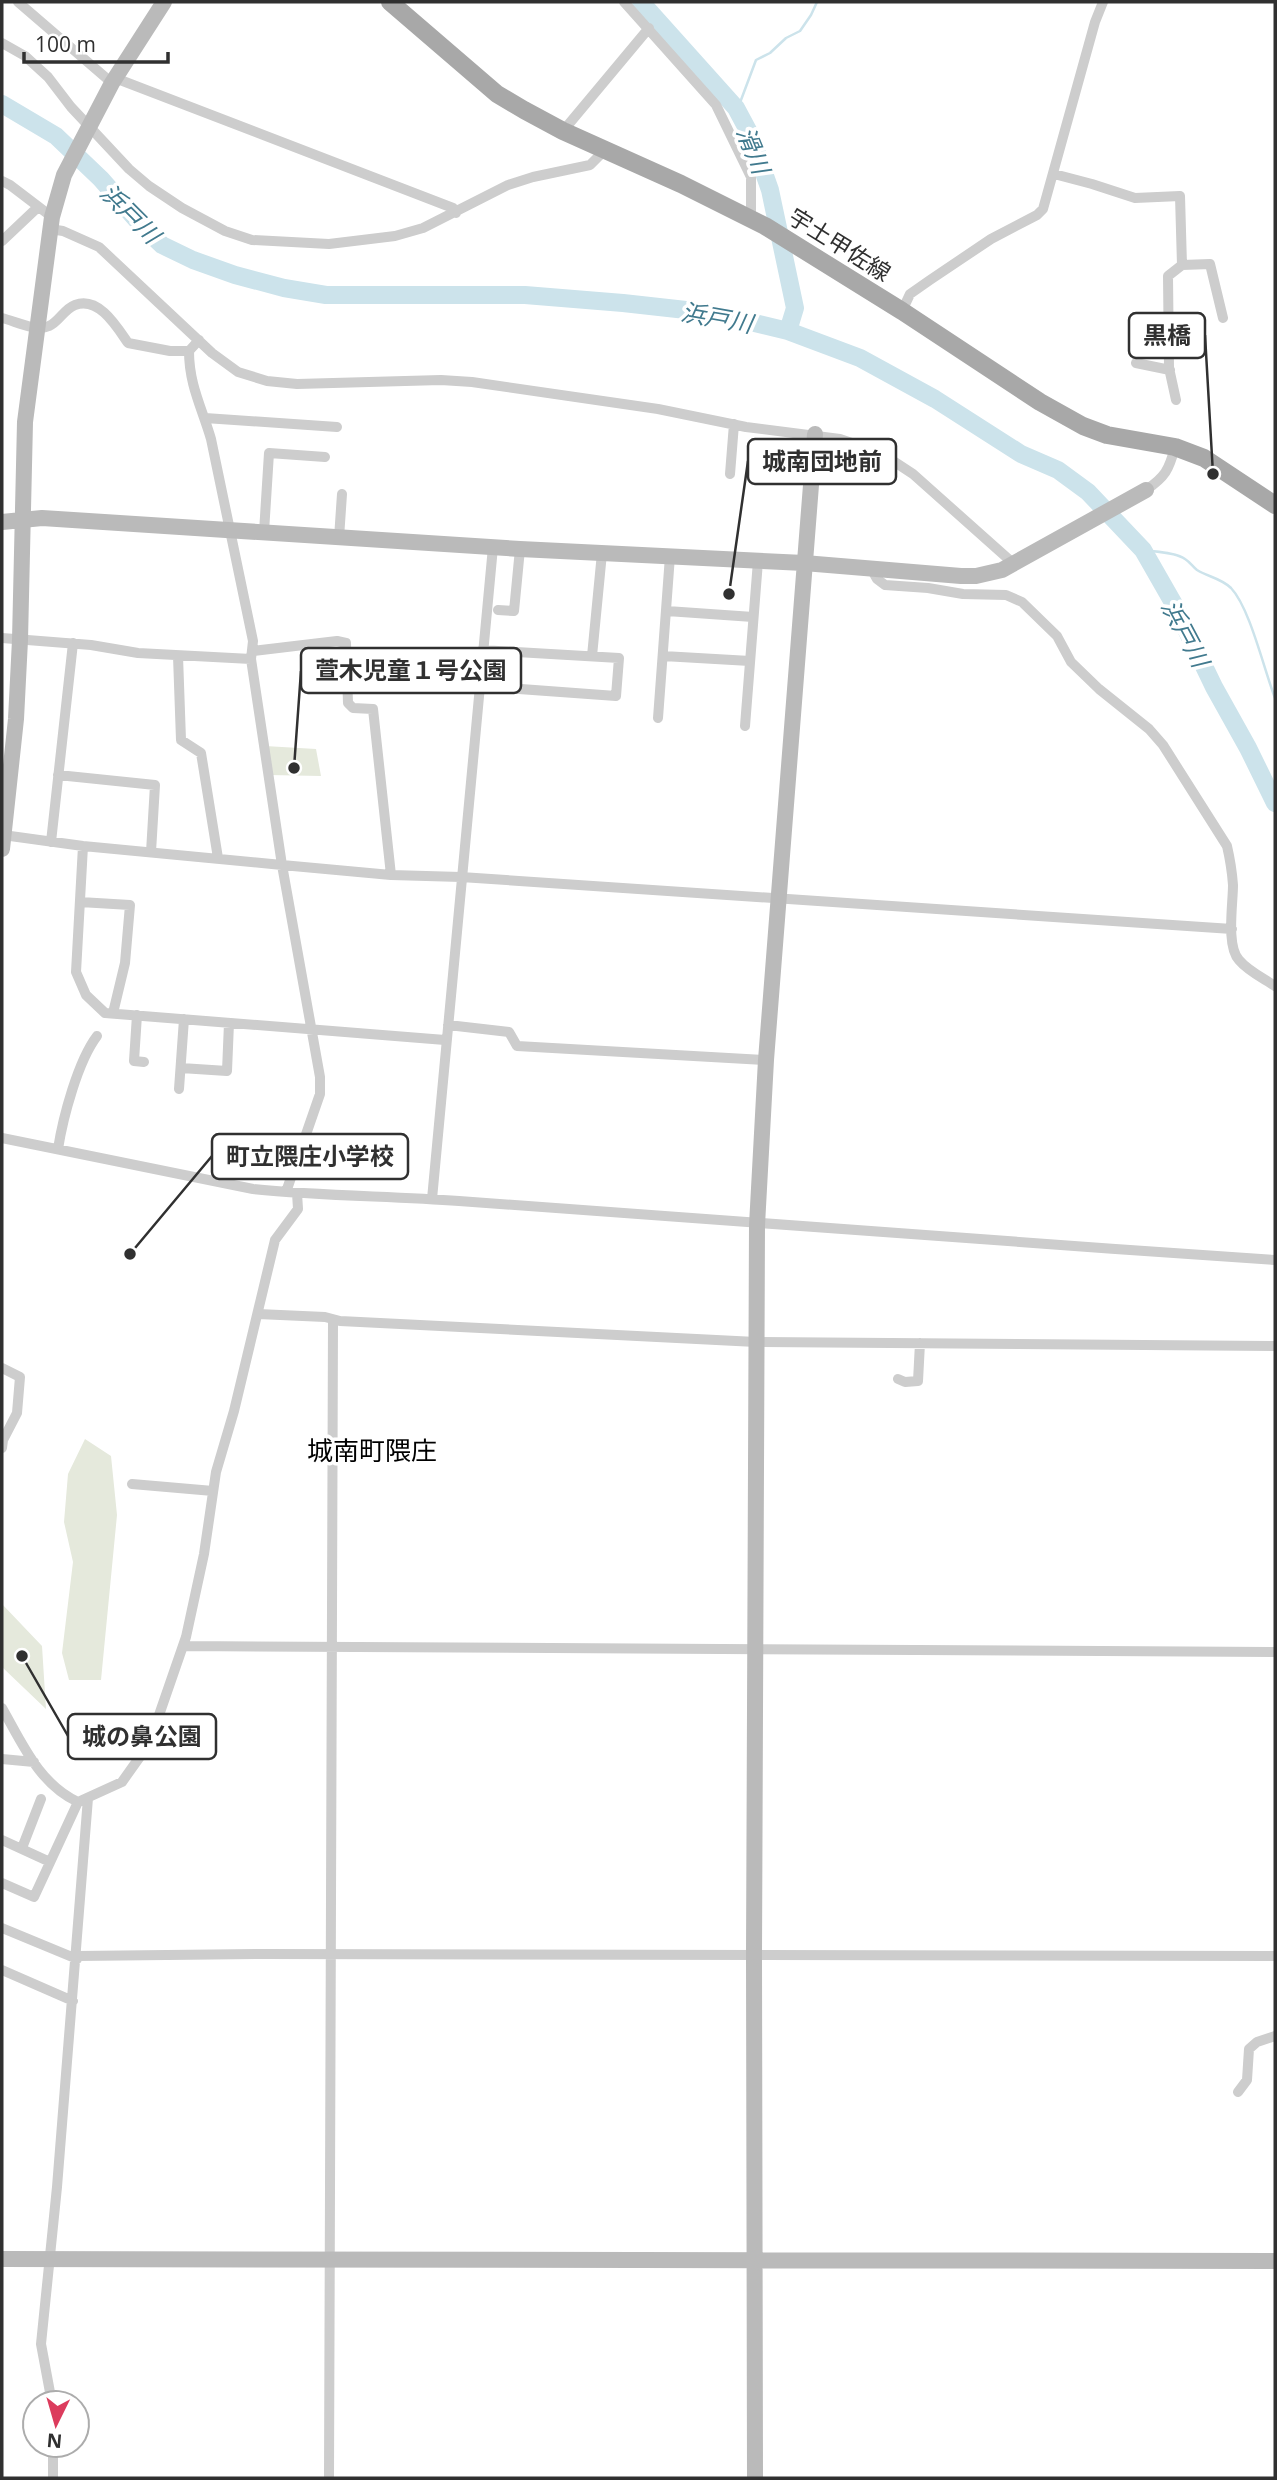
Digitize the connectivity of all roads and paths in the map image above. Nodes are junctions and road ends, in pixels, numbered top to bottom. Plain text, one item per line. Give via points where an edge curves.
1 (18, 2) edge
2 (164, 2) edge
3 (390, 2) edge
4 (624, 2) edge
5 (1103, 2) edge
6 (649, 28) junction
7 (2, 43) edge
8 (113, 81) junction
9 (563, 131) junction
10 (88, 132) junction
11 (605, 150) junction
12 (1054, 174) junction
13 (2, 181) edge
14 (38, 207) junction
15 (456, 213) junction
16 (52, 216) junction
17 (758, 222) junction
18 (2, 241) edge
19 (1182, 265) junction
20 (902, 311) junction
21 (2, 317) edge
22 (1223, 318) dead end
23 (36, 327) junction
24 (199, 341) junction
25 (188, 351) junction
26 (1136, 363) dead end
27 (1170, 370) junction
28 (1176, 400) dead end
29 (205, 418) junction
30 (734, 424) junction
31 (337, 427) dead end
32 (815, 434) junction
33 (1175, 447) junction
34 (325, 457) dead end
35 (730, 474) dead end
36 (1146, 491) joint
37 (342, 494) dead end
38 (1275, 505) edge
39 (24, 519) junction
40 (2, 522) edge
41 (228, 530) junction
42 (264, 533) junction
43 (339, 538) junction
44 (493, 547) junction
45 (520, 550) junction
46 (602, 553) junction
47 (670, 556) junction
48 (758, 561) junction
49 (1017, 562) junction
50 (804, 563) junction
51 (872, 570) junction
52 (498, 610) dead end
53 (667, 611) junction
54 (753, 617) junction
55 (2, 638) edge
56 (20, 640) junction
57 (73, 643) junction
58 (482, 650) junction
59 (252, 655) junction
60 (178, 656) junction
61 (592, 656) junction
62 (663, 656) junction
63 (750, 662) junction
64 (479, 686) junction
65 (658, 718) dead end
66 (745, 726) dead end
67 (58, 775) junction
68 (5, 784) edge
69 (3, 842) edge
70 (51, 842) junction
71 (83, 846) junction
72 (150, 852) junction
73 (218, 858) junction
74 (282, 865) junction
75 (391, 875) junction
76 (461, 877) junction
77 (780, 899) junction
78 (80, 902) junction
79 (1232, 929) junction
80 (1275, 986) edge
81 (113, 1013) junction
82 (138, 1015) junction
83 (184, 1019) junction
84 (229, 1023) junction
85 (447, 1026) junction
86 (311, 1029) junction
87 (97, 1036) dead end
88 (445, 1040) junction
89 (766, 1060) junction
90 (144, 1062) dead end
91 (181, 1068) junction
92 (179, 1089) dead end
93 (2, 1138) edge
94 (58, 1149) junction
95 (292, 1193) junction
96 (432, 1199) junction
97 (757, 1225) junction
98 (1275, 1259) edge
99 (258, 1314) junction
100 (333, 1320) junction
101 (756, 1342) junction
102 (920, 1343) junction
103 (1275, 1346) edge
104 (2, 1368) edge
105 (898, 1379) dead end
106 (2, 1448) edge
107 (132, 1484) dead end
108 (213, 1491) junction
109 (183, 1646) junction
110 (331, 1647) junction
111 (755, 1650) junction
112 (1275, 1652) edge
113 (2, 1708) edge
114 (2, 1759) edge
115 (34, 1762) junction
116 (41, 1799) dead end
117 (83, 1800) junction
118 (2, 1840) edge
119 (22, 1848) junction
120 (50, 1862) junction
121 (2, 1883) edge
122 (2, 1928) edge
123 (330, 1954) junction
124 (754, 1955) junction
125 (1275, 1956) edge
126 (77, 1958) junction
127 (2, 1970) edge
128 (73, 2001) junction
129 (1275, 2036) edge
130 (1238, 2092) dead end
131 (2, 2259) edge
132 (49, 2259) junction
133 (755, 2259) junction
134 (329, 2260) junction
135 (1275, 2261) edge
136 (49, 2389) edge
137 (53, 2459) edge
138 (53, 2478) edge
139 (328, 2478) edge
140 (755, 2478) edge

1 - 8 street
2 - 8 street
3 - 9 main road, 宇土甲佐線 via 497,94
4 - 6 street
5 - 12 street
6 - 9 street
6 - 17 street via 716,105 751,177
7 - 10 street via 48,76
8 - 10 street
8 - 15 street via 441,203
9 - 11 main road, 宇土甲佐線
10 - 15 street via 149,186 182,208 252,240 328,244 374,240 423,228
10 - 16 street via 64,175
11 - 15 street via 590,165 533,177
11 - 17 main road, 宇土甲佐線
12 - 19 street via 1135,198 1180,197
12 - 20 street via 1037,215 991,239 910,294
13 - 14 street
14 - 16 street
14 - 18 street
16 - 23 street
16 - 24 street via 64,231 99,247
17 - 20 main road, 宇土甲佐線
19 - 22 street via 1210,264
19 - 27 street via 1168,276
20 - 33 main road, 宇土甲佐線 via 1083,426
21 - 23 street
23 - 25 street via 49,327 76,304 86,305 103,310 128,343
23 - 39 street via 25,422
24 - 25 street
24 - 30 street via 238,372 267,381 472,382
25 - 29 street via 191,382
26 - 27 street
27 - 28 street
29 - 31 street
29 - 41 street
30 - 32 street
30 - 35 street
32 - 49 street via 881,453
32 - 50 street
33 - 36 street via 1162,479
33 - 38 main road, 宇土甲佐線 via 1215,464
34 - 42 street via 264,452
36 - 49 street
37 - 43 street
39 - 40 street
39 - 41 street
39 - 56 street
41 - 42 street
41 - 59 street via 253,641
42 - 43 street
43 - 44 street
44 - 45 street
44 - 58 street
45 - 46 street
45 - 52 street via 514,611
46 - 47 street
46 - 61 street
47 - 48 street
47 - 53 street
48 - 50 street
48 - 54 street
49 - 51 street via 969,576
50 - 51 street
50 - 77 street
51 - 79 street via 886,585 1006,595 1039,617 1057,636 1071,662 1163,745 1217,827 1231,862
53 - 54 street
53 - 62 street
54 - 63 street
55 - 56 street
56 - 57 street
56 - 68 street via 16,719
57 - 60 street
57 - 67 street
58 - 61 street
58 - 64 street
59 - 60 street
59 - 74 street
59 - 75 street via 346,643 348,703 353,708 373,709
60 - 73 street via 181,740 201,753
61 - 64 street via 619,659 616,696
62 - 63 street
62 - 65 street
63 - 66 street
64 - 76 street
67 - 70 street
67 - 72 street via 155,785
68 - 69 street
69 - 70 street
70 - 71 street
71 - 72 street
71 - 78 street
72 - 73 street
73 - 74 street
74 - 75 street
74 - 86 street
75 - 76 street
76 - 77 street
76 - 85 street
77 - 79 street
77 - 89 street
78 - 81 street via 76,972 86,995 105,1013
78 - 81 street via 130,905 125,963
79 - 80 street via 1236,958
81 - 82 street
82 - 83 street
82 - 90 street via 134,1061
83 - 84 street
83 - 91 street
84 - 86 street
84 - 91 street via 227,1071
85 - 88 street
85 - 89 street via 509,1032 517,1046
86 - 88 street
86 - 95 street via 320,1094
87 - 94 street via 85,1051
88 - 96 street
89 - 97 street
91 - 92 street
93 - 94 street
94 - 95 street
95 - 96 street
95 - 99 street via 298,1209 275,1240
96 - 97 street
97 - 98 street
97 - 101 street
99 - 100 street
99 - 108 street
100 - 101 street
100 - 110 street
101 - 102 street
101 - 111 street
102 - 103 street
102 - 105 street via 918,1381
104 - 106 street via 20,1377 16,1413
107 - 108 street
108 - 109 street
109 - 110 street
109 - 117 street via 149,1744 122,1782
110 - 111 street
110 - 123 street
111 - 112 street
111 - 124 street
113 - 115 street
114 - 115 street
115 - 117 street via 55,1789
116 - 119 street
117 - 120 street
117 - 126 street
118 - 119 street
119 - 120 street
120 - 121 street via 34,1897
122 - 126 street
123 - 124 street
123 - 126 street
123 - 134 street
124 - 125 street
124 - 133 street
126 - 128 street
127 - 128 street
128 - 132 street
129 - 130 street via 1249,2049 1247,2080
131 - 132 street
132 - 134 street
132 - 136 street via 41,2344
133 - 134 street
133 - 135 street
133 - 140 street
134 - 139 street
137 - 138 street

